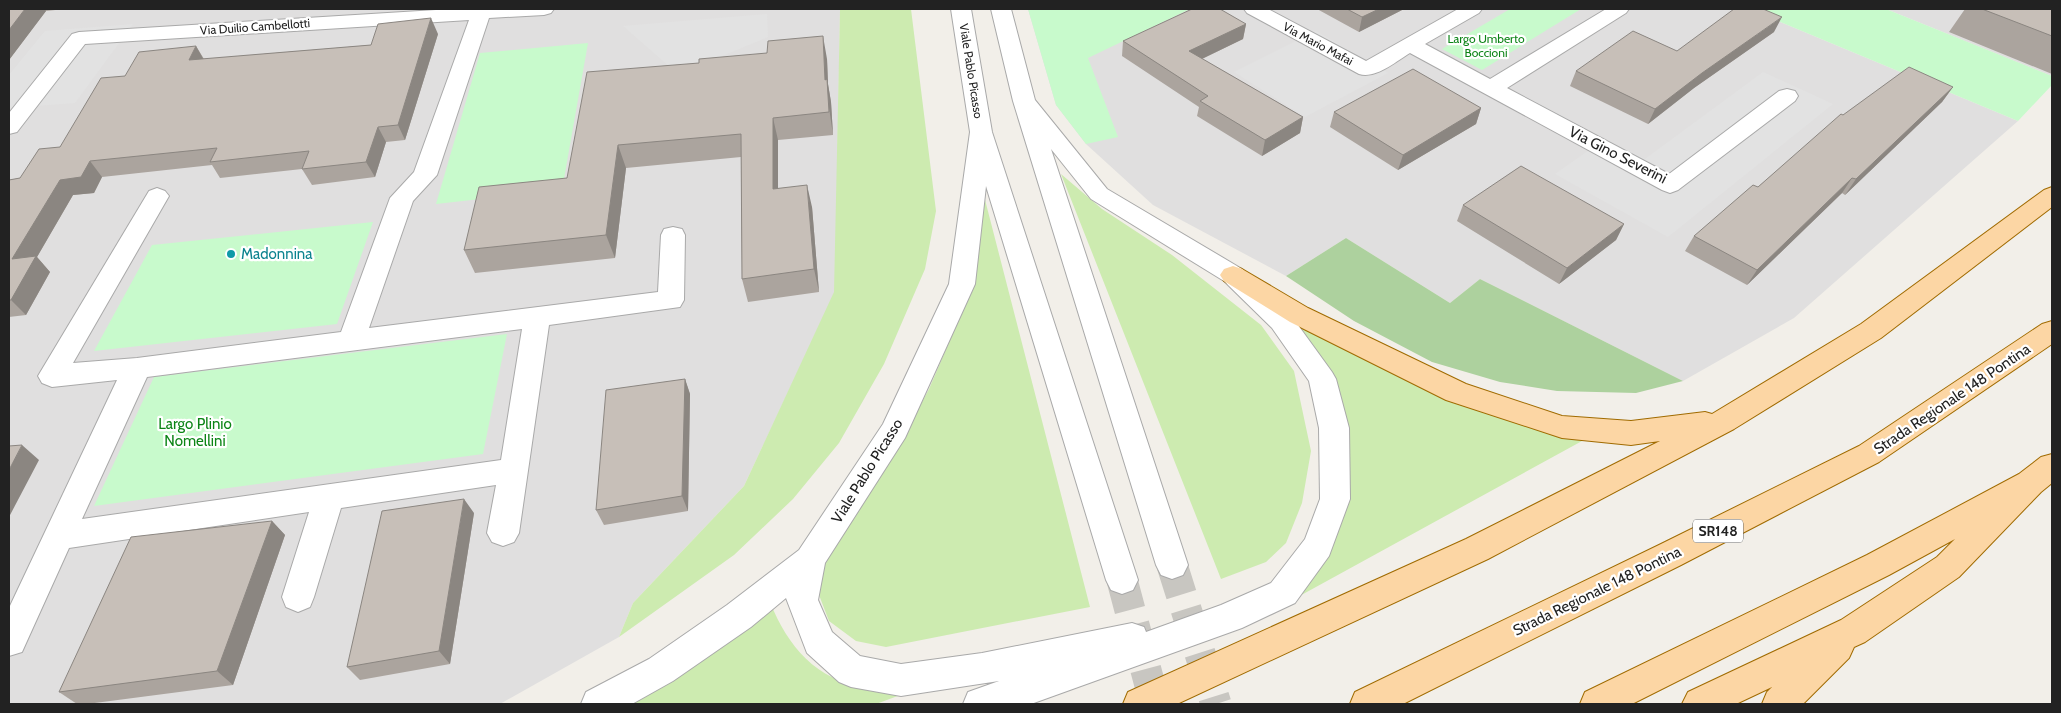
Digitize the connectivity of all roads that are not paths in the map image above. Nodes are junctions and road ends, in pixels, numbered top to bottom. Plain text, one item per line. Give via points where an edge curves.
1 (544, 9) edge
2 (962, 9) edge
3 (1001, 9) edge
4 (1254, 9) edge
5 (1472, 9) edge
6 (1619, 9) edge
7 (481, 13) junction
8 (300, 16) edge
9 (1409, 44) junction
10 (1491, 88) junction
11 (1787, 96) dead end
12 (1024, 101) junction
13 (9, 127) edge
14 (981, 132) junction
15 (2052, 195) edge
16 (157, 196) dead end
17 (673, 235) dead end
18 (1233, 275) junction
19 (537, 316) junction
20 (2052, 331) edge
21 (351, 342) junction
22 (137, 368) junction
23 (1724, 421) junction
24 (514, 470) junction
25 (2041, 475) edge
26 (329, 497) junction
27 (503, 532) dead end
28 (59, 536) junction
29 (810, 560) junction
30 (1172, 565) tunnel mouth
31 (1122, 580) tunnel mouth
32 (298, 597) dead end
33 (1230, 617) junction
34 (1853, 632) junction
35 (10, 641) dead end
36 (598, 704) edge
37 (980, 704) edge
38 (1140, 704) edge
39 (1368, 704) edge
40 (1596, 704) edge
41 (1700, 704) edge
42 (1779, 704) edge

1 - 7 street, Via Duilio Cambellotti
2 - 14 street, Viale Pablo Picasso
3 - 12 street
4 - 9 street, Via Mario Mafai via 1366,70
5 - 9 street
6 - 10 street
7 - 8 street, Via Duilio Cambellotti
7 - 21 street via 425,176 402,198
8 - 13 street, Via Duilio Cambellotti via 79,38
9 - 10 street
10 - 11 street, Via Gino Severini via 1670,184
12 - 18 street via 1099,194
12 - 30 street
14 - 29 street, Viale Pablo Picasso via 962,284 896,430
14 - 31 street, Viale Pablo Picasso
15 - 23 main road via 1871,331
16 - 22 street via 52,376
17 - 19 street via 672,300
18 - 23 main road via 1299,315 1456,392 1562,427 1631,433
18 - 33 street via 1282,321 1322,379 1334,428 1335,499 1318,546 1283,593
19 - 21 street
19 - 24 street
20 - 39 main road, Strada Regionale 148 Pontina / SR148 via 1869,454
21 - 22 street
22 - 28 street
23 - 38 main road via 1477,549
24 - 26 street
24 - 27 street
25 - 34 main road via 1948,567
25 - 40 main road via 1878,565
26 - 28 street
26 - 32 street
28 - 35 street
29 - 33 street via 802,600 819,642 851,672 901,680 982,669
29 - 36 street, Viale Pablo Picasso via 739,616 661,670
33 - 37 street
34 - 41 main road
34 - 42 main road

